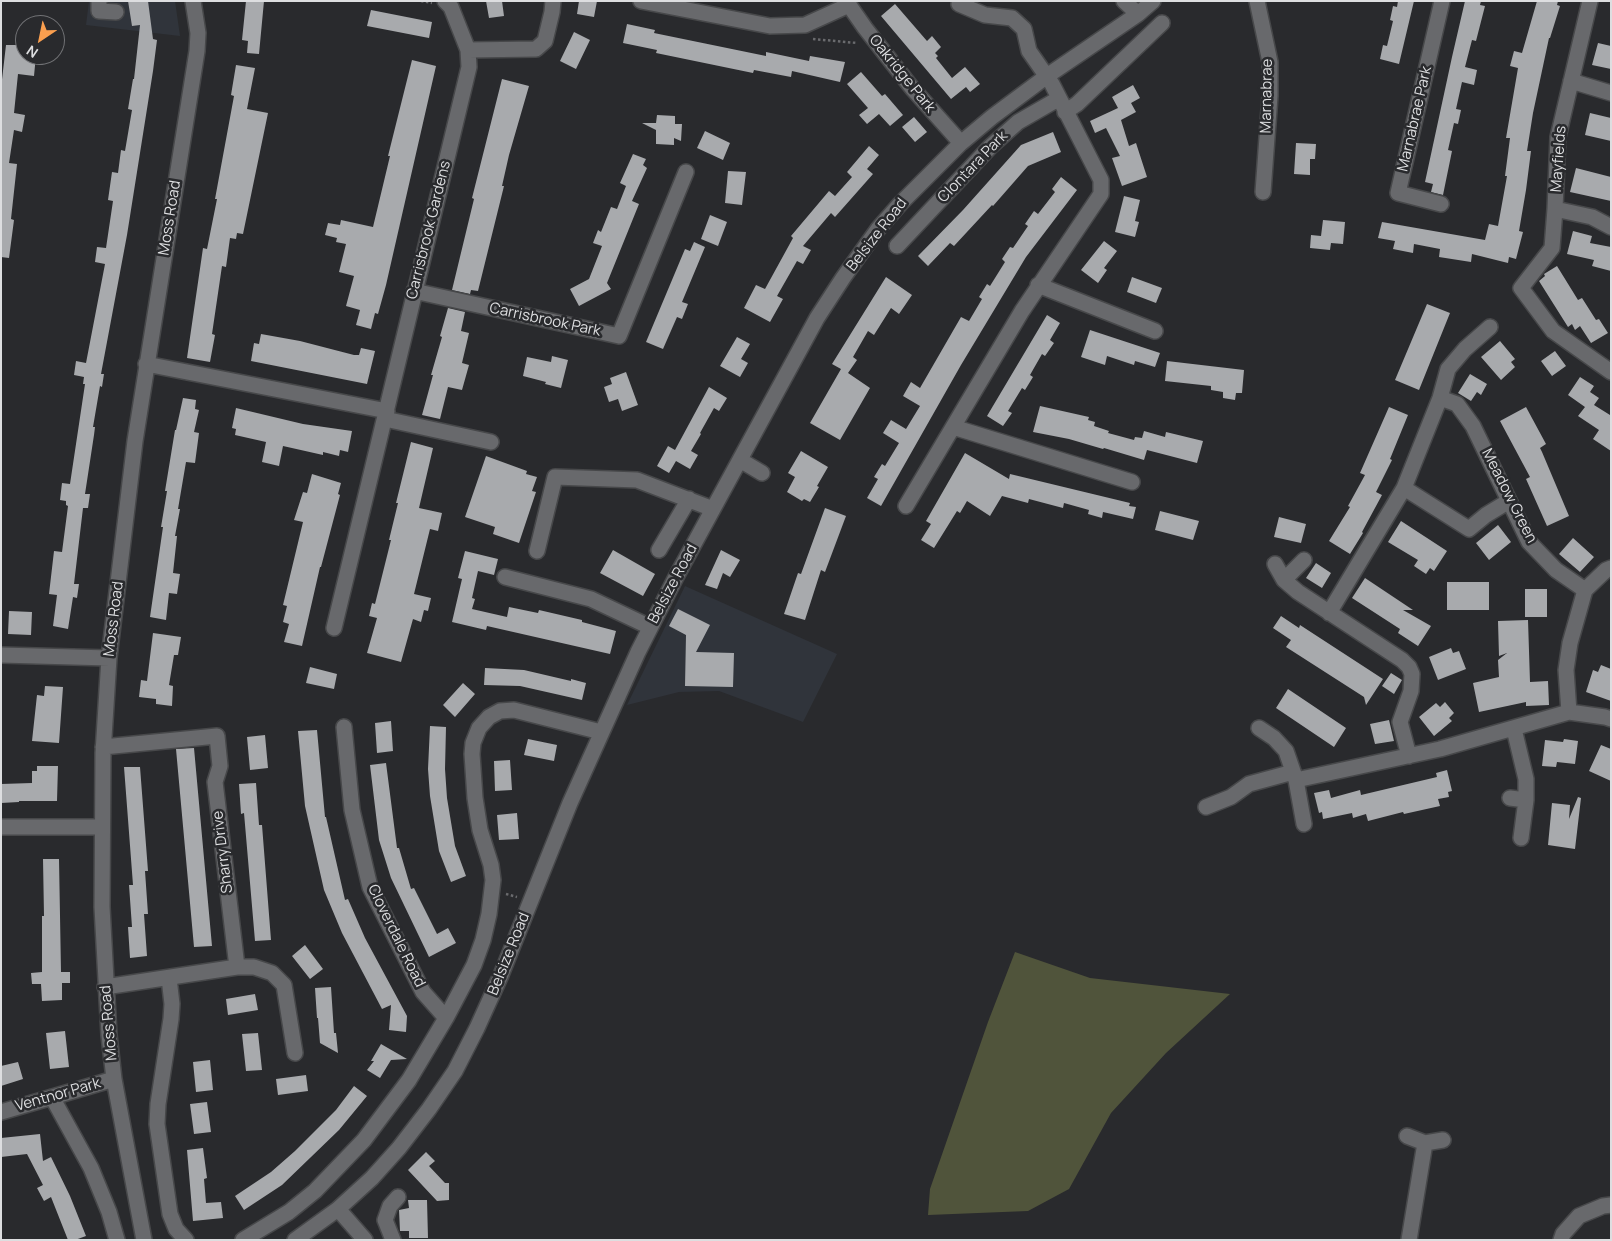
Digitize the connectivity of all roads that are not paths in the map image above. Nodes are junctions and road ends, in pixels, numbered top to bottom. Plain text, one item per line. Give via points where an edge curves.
1 (99, 1) edge
2 (193, 1) edge
3 (445, 1) edge
4 (553, 1) edge
5 (641, 1) edge
6 (1124, 1) edge
7 (1153, 1) edge
8 (1257, 1) edge
9 (1442, 1) edge
10 (1590, 1) edge
11 (849, 3) edge
12 (959, 4) dead end
13 (116, 12) dead end
14 (1138, 14) junction
15 (1162, 23) dead end
16 (468, 50) junction
17 (1046, 76) junction
18 (1571, 81) junction
19 (1611, 93) edge
20 (1062, 105) junction
21 (961, 143) junction
22 (686, 172) dead end
23 (1263, 192) dead end
24 (1441, 204) dead end
25 (1556, 209) junction
26 (1611, 227) edge
27 (897, 246) dead end
28 (1038, 285) junction
29 (414, 291) junction
30 (1483, 328) dead end
31 (1155, 331) dead end
32 (146, 364) junction
33 (1611, 372) edge
34 (1440, 398) junction
35 (386, 415) junction
36 (953, 427) junction
37 (491, 442) dead end
38 (740, 460) junction
39 (762, 473) dead end
40 (1132, 482) dead end
41 (1404, 488) junction
42 (689, 499) junction
43 (1509, 501) junction
44 (906, 506) dead end
45 (713, 509) junction
46 (659, 550) dead end
47 (538, 551) dead end
48 (1304, 560) dead end
49 (1275, 564) dead end
50 (1611, 568) edge
51 (505, 577) dead end
52 (1284, 580) junction
53 (1585, 590) junction
54 (1329, 613) junction
55 (334, 628) dead end
56 (650, 628) junction
57 (1, 654) edge
58 (109, 658) junction
59 (1569, 712) junction
60 (1611, 719) edge
61 (344, 727) dead end
62 (1260, 728) dead end
63 (1514, 729) junction
64 (601, 732) junction
65 (103, 747) junction
66 (1409, 756) junction
67 (1294, 776) junction
68 (1510, 798) dead end
69 (1526, 800) junction
70 (1206, 807) dead end
71 (1304, 824) dead end
72 (1, 827) edge
73 (101, 827) junction
74 (1521, 838) dead end
75 (237, 967) junction
76 (169, 978) junction
77 (105, 987) junction
78 (446, 1018) junction
79 (295, 1053) dead end
80 (114, 1079) junction
81 (52, 1097) junction
82 (1, 1112) edge
83 (1407, 1136) dead end
84 (1443, 1140) dead end
85 (1425, 1143) junction
86 (398, 1197) dead end
87 (1611, 1205) edge
88 (338, 1209) junction
89 (117, 1240) edge
90 (144, 1240) edge
91 (186, 1240) edge
92 (243, 1240) edge
93 (295, 1240) edge
94 (365, 1240) edge
95 (393, 1240) edge
96 (1409, 1240) edge
97 (1561, 1240) edge

1 - 13 street via 99,11
2 - 32 street, Moss Road via 197,51
3 - 16 street
4 - 16 street via 545,40 536,49
5 - 11 street via 770,26 805,25
6 - 14 street
7 - 14 street, Belsize Road
8 - 23 street, Marnabrae via 1270,62
9 - 24 street, Marnabrae Park via 1398,193
10 - 18 street, Mayfields
11 - 21 street, Oakridge Park via 912,88
12 - 17 street via 985,14 1012,18 1024,29 1029,51
14 - 17 street, Belsize Road
15 - 20 street, Clontara Park via 1077,104
16 - 29 street, Carrisbrook Gardens via 469,67
17 - 20 street
17 - 21 street, Belsize Road
18 - 19 street
18 - 25 street, Mayfields via 1558,137
20 - 27 street, Clontara Park via 1018,122 990,147
20 - 28 street via 1101,180 1100,194
21 - 38 street, Belsize Road via 878,229 843,278 817,318
22 - 29 street, Carrisbrook Park via 619,336
25 - 26 street, Mayfields via 1592,217
25 - 33 street, Mayfields via 1552,248 1521,288 1553,331
28 - 31 street
28 - 36 street
29 - 35 street, Carrisbrook Gardens
30 - 34 street via 1448,369
32 - 35 street
32 - 58 street, Moss Road
34 - 41 street
34 - 43 street, Meadow Green via 1457,404 1473,426
35 - 37 street
35 - 55 street, Carrisbrook Gardens
36 - 40 street
36 - 44 street
38 - 39 street
38 - 45 street, Belsize Road
41 - 43 street via 1469,530
41 - 54 street
42 - 45 street
42 - 46 street
42 - 47 street via 637,480 556,477
43 - 53 street, Meadow Green via 1529,542 1556,570
45 - 56 street, Belsize Road
48 - 52 street
49 - 52 street
50 - 53 street
51 - 56 street via 591,600
52 - 54 street
53 - 59 street via 1566,670
54 - 66 street via 1410,667 1411,691 1400,722
56 - 64 street, Belsize Road
57 - 58 street
58 - 65 street, Moss Road
59 - 60 street
59 - 63 street
61 - 78 street, Cloverdale Road via 352,810 370,887 423,992
62 - 67 street via 1286,751
63 - 66 street
63 - 69 street via 1526,779
64 - 78 street via 514,710 490,716 479,728 472,754 480,830 493,880 490,914 474,965
64 - 88 street, Belsize Road via 501,975 455,1071 399,1148
65 - 73 street, Moss Road
65 - 75 street, Sharry Drive via 217,736 220,766 215,782
66 - 67 street
67 - 70 street via 1249,784 1231,797
67 - 71 street
68 - 69 street
69 - 74 street
72 - 73 street
73 - 77 street, Moss Road
75 - 76 street
75 - 79 street via 254,967 272,973 284,985
76 - 77 street
76 - 91 street via 171,1019 157,1124 170,1214 176,1229
77 - 80 street, Moss Road
78 - 92 street via 409,1080 364,1140 309,1196
80 - 81 street, Ventnor Park
80 - 90 street, Moss Road
81 - 82 street, Ventnor Park
81 - 89 street via 91,1168
83 - 85 street
84 - 85 street
85 - 96 street
86 - 95 street via 390,1206 385,1220
87 - 97 street via 1579,1216
88 - 93 street, Belsize Road
88 - 94 street

